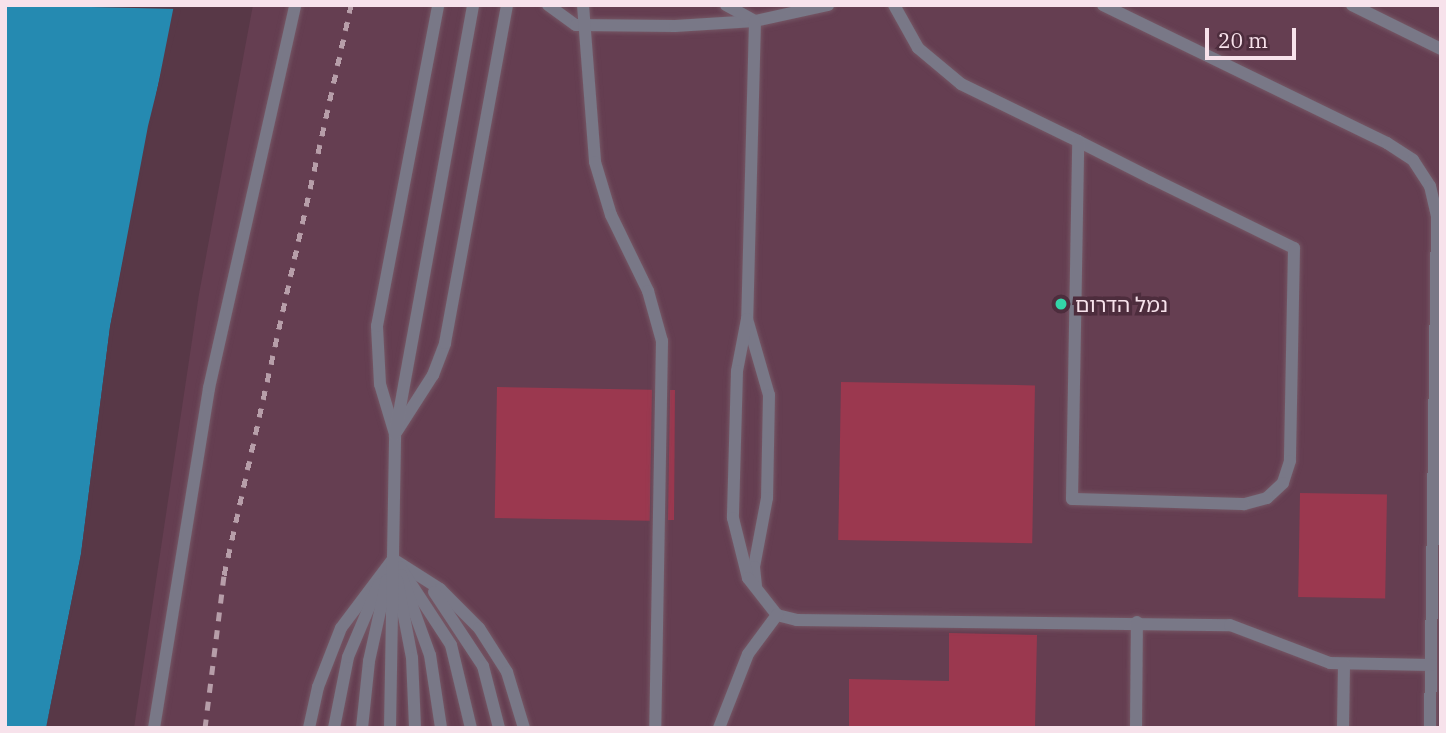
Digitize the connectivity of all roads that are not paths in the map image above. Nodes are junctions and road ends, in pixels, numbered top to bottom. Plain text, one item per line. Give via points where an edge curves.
1 (295, 5) edge
2 (438, 5) edge
3 (473, 5) edge
4 (507, 5) edge
5 (548, 5) edge
6 (583, 5) edge
7 (726, 5) edge
8 (828, 5) edge
9 (894, 5) edge
10 (1103, 5) edge
11 (1352, 5) edge
12 (755, 21) junction
13 (584, 25) junction
14 (1441, 49) edge
15 (1078, 141) junction
16 (747, 319) junction
17 (395, 435) junction
18 (393, 559) junction
19 (760, 596) junction
20 (777, 615) junction
21 (1137, 622) junction
22 (1343, 664) junction
23 (1431, 665) junction
24 (154, 728) edge
25 (309, 728) edge
26 (334, 728) edge
27 (362, 728) edge
28 (390, 728) edge
29 (415, 728) edge
30 (441, 728) edge
31 (471, 728) edge
32 (499, 728) edge
33 (524, 728) edge
34 (655, 728) edge
35 (719, 728) edge
36 (1136, 728) edge
37 (1343, 728) edge
38 (1430, 728) edge

1 - 24 lane via 209,388
2 - 17 lane via 377,326 380,384
3 - 17 lane
4 - 17 lane via 448,331 433,375
5 - 13 lane via 565,21
6 - 13 lane
7 - 12 lane
8 - 12 lane
9 - 15 lane via 918,48 946,74
10 - 23 lane via 1394,146 1413,160 1430,186 1437,216
11 - 14 lane
12 - 13 lane
12 - 16 lane
13 - 34 lane via 595,162 611,215 648,290 662,341
15 - 15 lane via 1072,499 1244,504 1267,498 1283,483 1290,461 1294,248
16 - 19 lane via 769,395 767,498 754,567
16 - 19 lane via 737,371 733,518 739,558
17 - 18 lane
18 - 25 lane via 341,628 318,687
18 - 26 lane via 348,657
18 - 27 lane via 369,661
18 - 28 lane
18 - 29 lane via 412,658
18 - 30 lane via 421,622
18 - 31 lane via 416,585 451,645
18 - 32 lane via 436,594 469,639 483,666
18 - 33 lane via 440,589 479,628 507,672
19 - 20 lane
20 - 21 lane via 797,620
20 - 35 lane via 748,654
21 - 22 lane via 1230,625 1316,660
21 - 36 lane
22 - 23 lane
22 - 37 lane
23 - 38 lane

